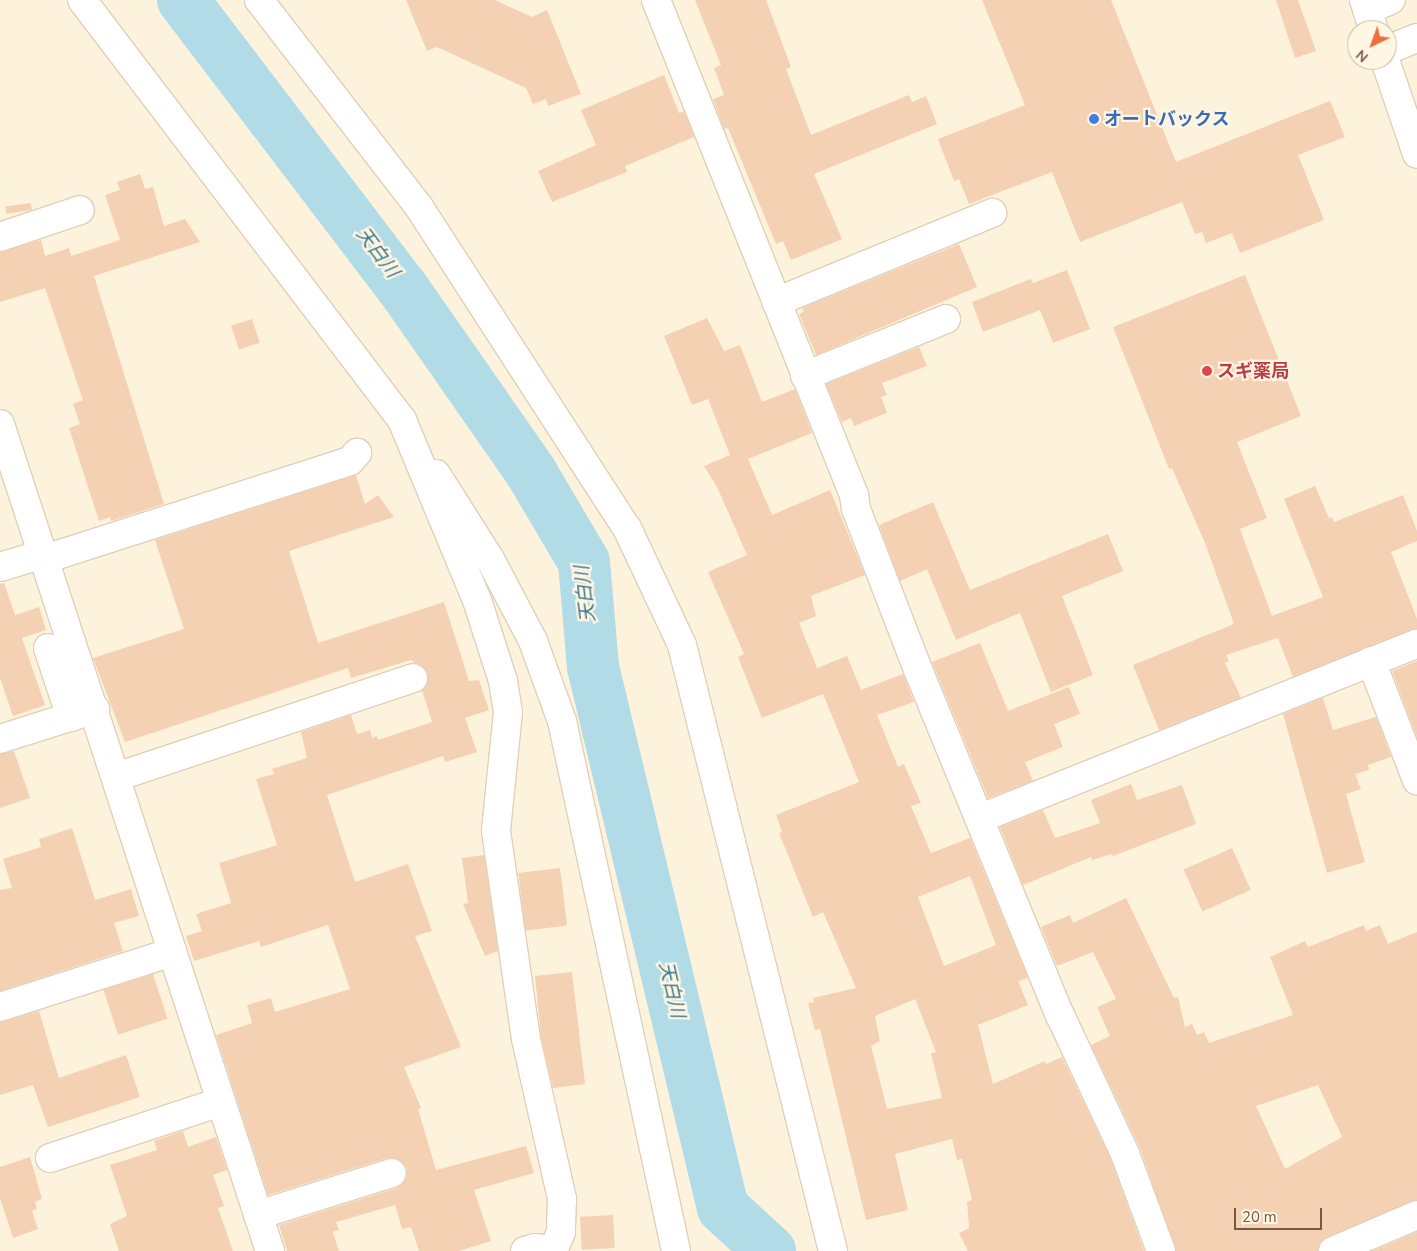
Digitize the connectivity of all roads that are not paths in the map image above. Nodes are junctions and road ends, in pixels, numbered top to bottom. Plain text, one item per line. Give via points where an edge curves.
1 (82, 0) edge
2 (259, 0) edge
3 (656, 0) edge
4 (1417, 38) edge
5 (1397, 46) edge
6 (1388, 70) edge
7 (1417, 154) edge
8 (80, 210) dead end
9 (992, 213) dead end
10 (0, 236) edge
11 (776, 302) junction
12 (946, 319) dead end
13 (805, 376) junction
14 (0, 424) edge
15 (416, 449) junction
16 (357, 453) dead end
17 (44, 557) junction
18 (0, 567) edge
19 (1417, 644) edge
20 (48, 648) dead end
21 (1371, 662) junction
22 (413, 678) dead end
23 (83, 713) junction
24 (0, 740) edge
25 (116, 776) junction
26 (1417, 780) edge
27 (981, 818) junction
28 (172, 952) junction
29 (0, 1007) edge
30 (220, 1102) junction
31 (50, 1158) dead end
32 (392, 1173) dead end
33 (258, 1215) junction
34 (1417, 1215) edge
35 (270, 1251) edge
36 (525, 1251) edge
37 (553, 1251) edge
38 (676, 1251) edge
39 (832, 1251) edge
40 (1161, 1251) edge
41 (1333, 1251) edge

1 - 15 street via 321,311 402,420
2 - 39 street via 419,207 626,528 682,645 786,1053
3 - 11 street
4 - 5 street
6 - 7 street
8 - 10 street
9 - 11 street
11 - 13 street
12 - 13 street
13 - 27 street via 854,495 856,509 919,672
14 - 17 street
15 - 37 street via 477,600 503,681 508,712 496,831 526,1039 562,1199 561,1232
15 - 38 street via 443,484 490,559 533,641 562,721
16 - 17 street via 350,461
17 - 18 street
17 - 23 street
19 - 21 street
20 - 23 street
21 - 26 street
21 - 27 street
22 - 25 street
23 - 24 street
23 - 25 street
25 - 28 street
27 - 40 street via 1060,1015 1125,1154
28 - 29 street
28 - 30 street
30 - 31 street
30 - 33 street
32 - 33 street
33 - 35 street
34 - 41 street
36 - 37 street via 535,1248

